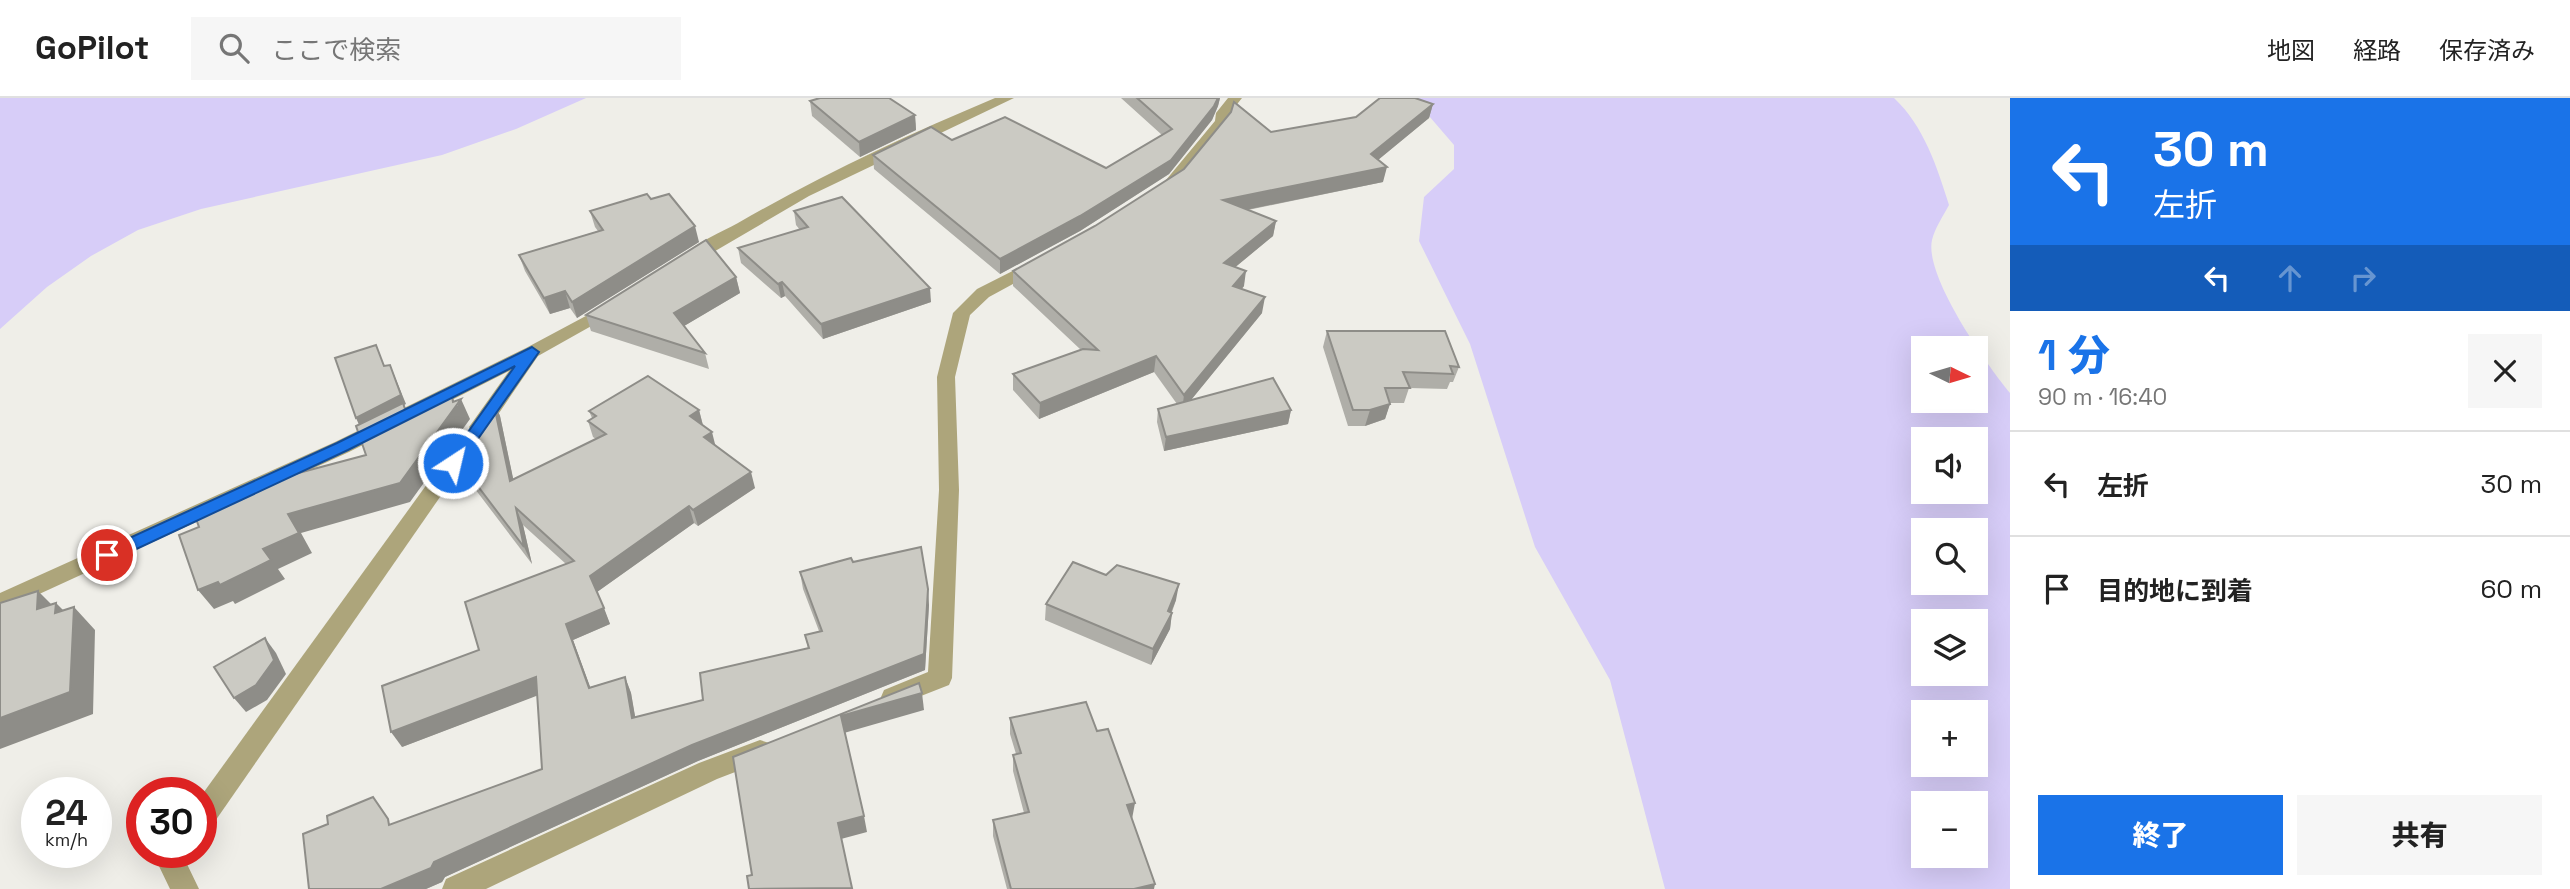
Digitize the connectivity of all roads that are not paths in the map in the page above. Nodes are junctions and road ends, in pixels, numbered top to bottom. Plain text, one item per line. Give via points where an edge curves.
1 (1007, 98) edge
2 (1235, 98) edge
3 (1154, 194) edge
4 (1053, 255) edge
5 (672, 269) edge
6 (626, 299) edge
7 (532, 352) junction
8 (0, 603) edge
9 (876, 704) edge
10 (785, 740) edge
11 (217, 795) edge
12 (173, 868) edge
13 (185, 889) edge
14 (456, 889) edge

1 - 5 street via 741,225
2 - 3 street via 1222,122 1176,179
4 - 9 street via 983,293 962,313 946,377 949,490 940,678
6 - 7 street
7 - 8 street via 342,447
7 - 11 street
10 - 14 street via 708,771
12 - 13 street

